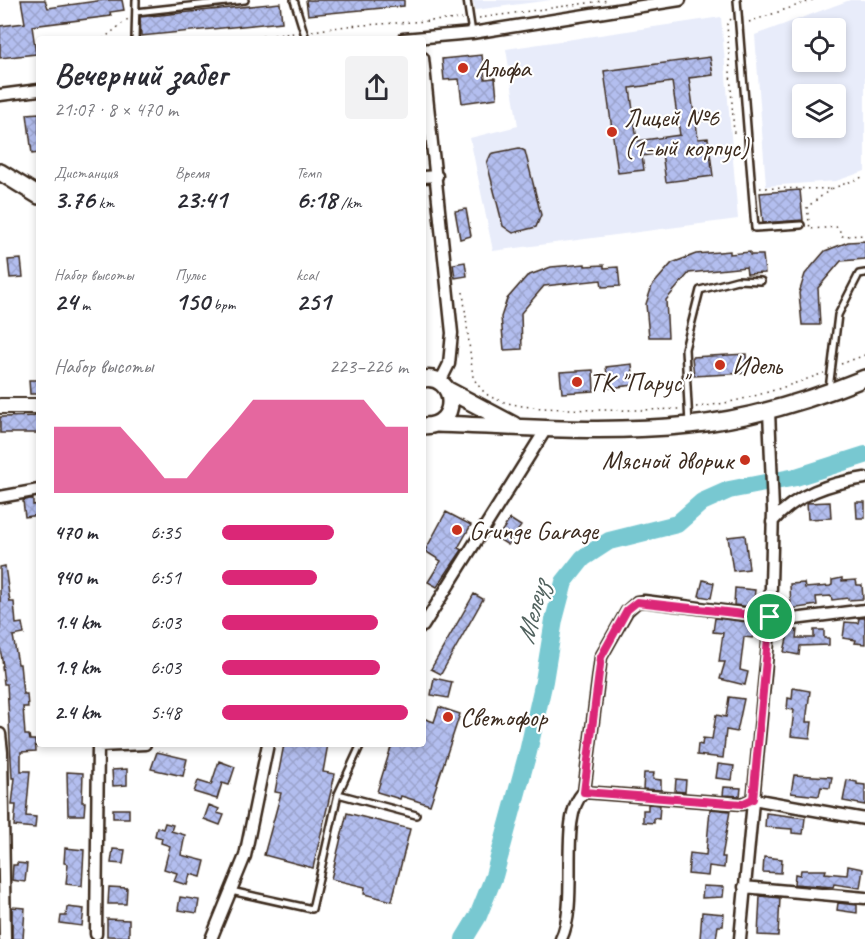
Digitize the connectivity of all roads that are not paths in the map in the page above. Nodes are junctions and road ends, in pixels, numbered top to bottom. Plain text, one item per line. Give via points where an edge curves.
1 (136, 0) edge
2 (245, 0) edge
3 (294, 0) edge
4 (467, 0) edge
5 (680, 0) edge
6 (737, 0) edge
7 (136, 12) junction
8 (472, 33) junction
9 (135, 36) edge
10 (306, 36) edge
11 (426, 38) edge
12 (426, 83) edge
13 (36, 90) edge
14 (0, 95) edge
15 (0, 172) edge
16 (437, 176) junction
17 (426, 177) edge
18 (36, 194) edge
19 (801, 225) dead end
20 (865, 273) edge
21 (761, 281) dead end
22 (426, 378) edge
23 (865, 378) edge
24 (444, 386) junction
25 (829, 393) junction
26 (0, 406) edge
27 (36, 406) edge
28 (769, 411) junction
29 (430, 425) edge
30 (689, 425) junction
31 (516, 427) junction
32 (546, 429) junction
33 (865, 478) edge
34 (36, 490) edge
35 (0, 496) edge
36 (772, 522) junction
37 (865, 610) edge
38 (770, 620) junction
39 (426, 621) edge
40 (0, 734) edge
41 (98, 747) edge
42 (267, 747) edge
43 (360, 747) edge
44 (584, 792) junction
45 (338, 794) junction
46 (753, 799) junction
47 (416, 815) dead end
48 (865, 819) edge
49 (744, 887) junction
50 (231, 891) junction
51 (865, 898) edge
52 (96, 934) dead end
53 (5, 939) edge
54 (211, 939) edge
55 (561, 939) edge
56 (740, 939) edge

1 - 7 lane
2 - 7 lane
3 - 10 lane
4 - 8 lane
5 - 8 street
6 - 19 lane via 755,228
7 - 9 lane
8 - 11 street
12 - 16 street
13 - 14 street
15 - 18 main road
16 - 17 street
16 - 24 street via 452,333
20 - 25 lane via 859,274 838,315
21 - 30 lane via 737,280 700,290 685,349
22 - 24 main road
23 - 25 main road
24 - 29 main road via 451,403 447,416
24 - 31 main road
25 - 28 main road
26 - 27 street
28 - 30 main road
28 - 36 street
29 - 31 main road
30 - 32 main road
31 - 32 main road
32 - 39 street
33 - 36 street via 819,489 792,503
34 - 35 street
36 - 38 street
37 - 38 street
38 - 44 street via 644,602 627,610 601,657
38 - 46 street
40 - 53 street
41 - 52 street
42 - 50 street via 245,856
43 - 45 lane
44 - 46 street via 742,804
44 - 55 street via 578,798 571,829 570,893
45 - 47 lane
45 - 50 lane via 312,909
46 - 48 street
46 - 49 street
49 - 51 street
49 - 56 street
50 - 54 street

